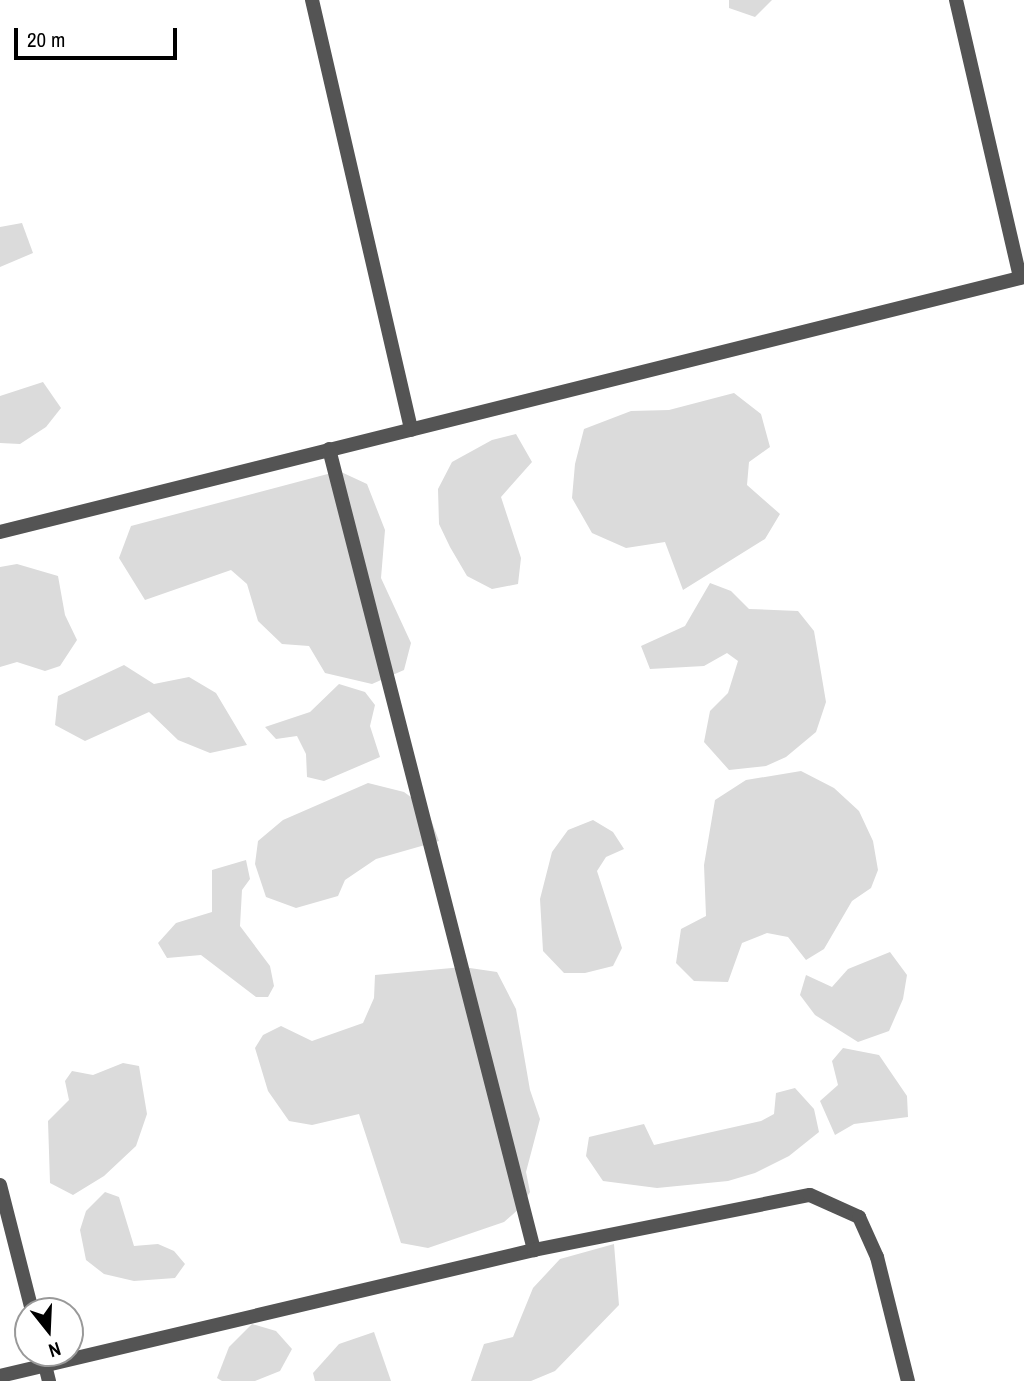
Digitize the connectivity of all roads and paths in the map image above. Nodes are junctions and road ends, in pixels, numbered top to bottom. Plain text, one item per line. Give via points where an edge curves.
1 (312, 0) edge
2 (956, 0) edge
3 (1022, 278) edge
4 (411, 430) junction
5 (329, 449) junction
6 (0, 533) edge
7 (0, 1185) edge
8 (534, 1250) junction
9 (28, 1297) edge
10 (84, 1349) edge
11 (22, 1367) edge
12 (0, 1376) edge
13 (908, 1381) edge

1 - 4 street
2 - 3 street
3 - 4 street
4 - 5 street
5 - 6 street
5 - 8 street
7 - 9 street
8 - 10 street
8 - 13 street via 810,1195 859,1217 877,1257
11 - 12 street

